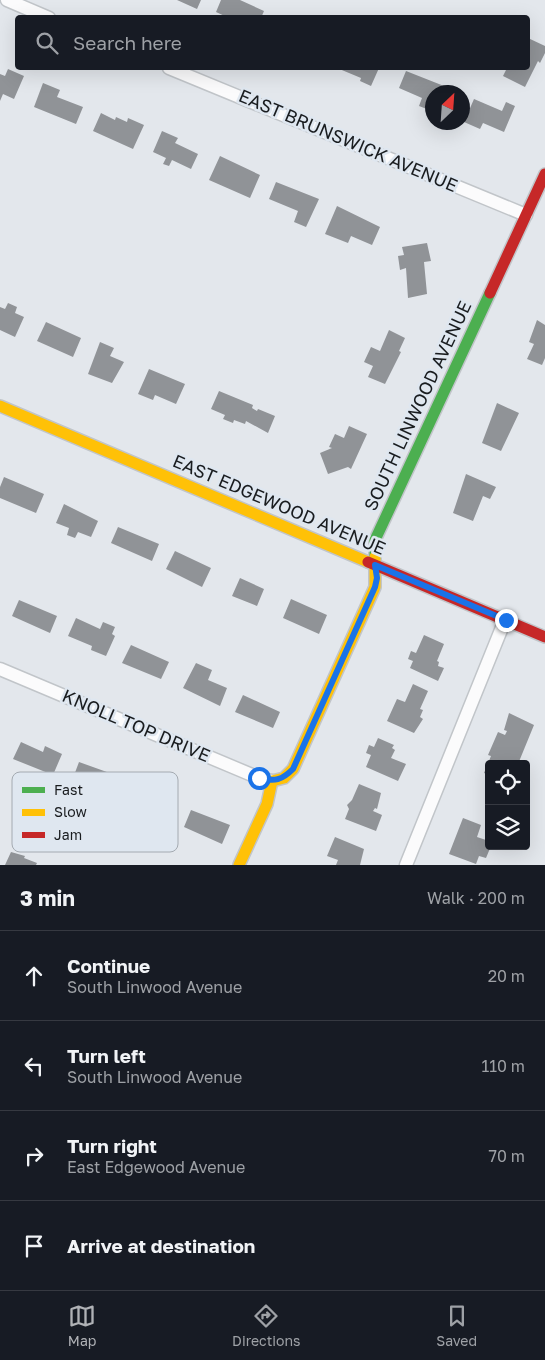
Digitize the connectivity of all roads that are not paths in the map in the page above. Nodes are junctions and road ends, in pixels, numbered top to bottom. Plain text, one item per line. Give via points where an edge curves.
1 (7, 0) edge
2 (42, 15) edge
3 (174, 70) edge
4 (545, 174) edge
5 (526, 215) junction
6 (0, 406) edge
7 (375, 565) junction
8 (506, 620) junction
9 (545, 637) edge
10 (0, 669) edge
11 (272, 781) junction
12 (239, 865) edge
13 (406, 865) edge

1 - 2 street
3 - 5 street, EAST BRUNSWICK AVENUE
4 - 5 street, SOUTH LINWOOD AVENUE
5 - 7 street, SOUTH LINWOOD AVENUE via 375,540
6 - 7 street, EAST EDGEWOOD AVENUE
7 - 8 street, EAST EDGEWOOD AVENUE
7 - 11 street, SOUTH LINWOOD AVENUE via 375,587 293,769 284,778
8 - 9 street, EAST EDGEWOOD AVENUE
8 - 13 street
10 - 11 street, KNOLL TOP DRIVE
11 - 12 street via 267,804

